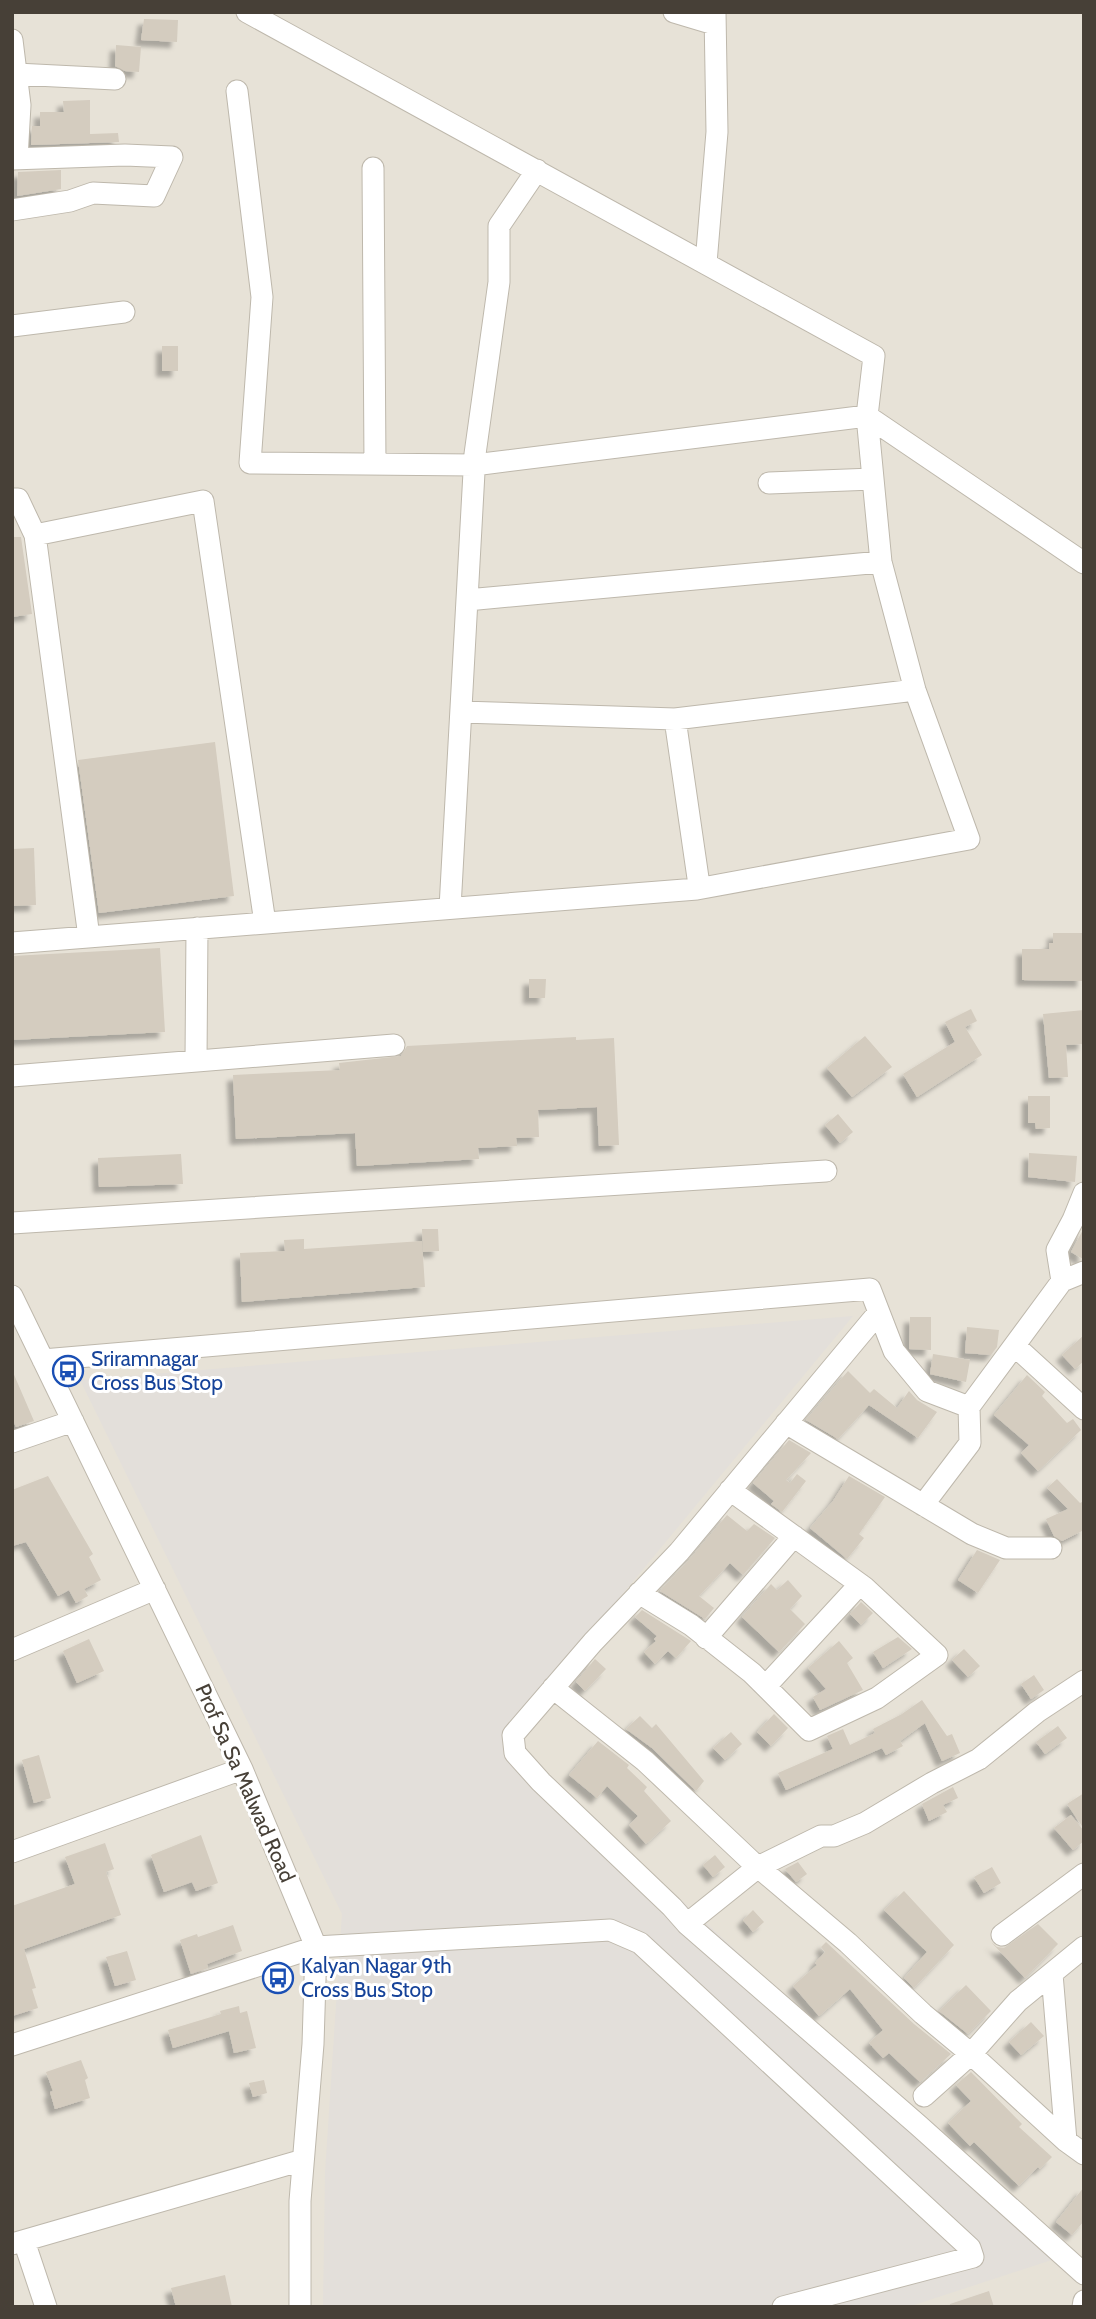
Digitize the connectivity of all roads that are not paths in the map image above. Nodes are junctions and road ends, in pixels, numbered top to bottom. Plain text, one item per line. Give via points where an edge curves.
1 (247, 12) edge
2 (674, 12) edge
3 (715, 18) edge
4 (12, 40) edge
5 (16, 74) junction
6 (115, 79) dead end
7 (237, 91) dead end
8 (15, 136) edge
9 (14, 159) edge
10 (373, 168) dead end
11 (537, 170) junction
12 (12, 210) edge
13 (706, 263) junction
14 (124, 312) dead end
15 (12, 326) edge
16 (867, 416) junction
17 (375, 464) junction
18 (474, 465) junction
19 (873, 479) junction
20 (769, 483) dead end
21 (12, 499) edge
22 (35, 535) junction
23 (881, 562) junction
24 (1084, 563) edge
25 (467, 600) junction
26 (915, 690) junction
27 (461, 712) junction
28 (676, 719) junction
29 (698, 878) dead end
30 (450, 908) junction
31 (265, 923) junction
32 (197, 928) junction
33 (89, 937) junction
34 (12, 943) edge
35 (394, 1045) dead end
36 (196, 1061) junction
37 (12, 1076) edge
38 (826, 1171) dead end
39 (1084, 1193) edge
40 (12, 1223) edge
41 (1084, 1272) edge
42 (1062, 1282) junction
43 (12, 1296) edge
44 (878, 1312) junction
45 (1015, 1346) junction
46 (43, 1360) junction
47 (970, 1407) junction
48 (1084, 1409) edge
49 (73, 1421) junction
50 (786, 1423) junction
51 (12, 1442) edge
52 (730, 1490) junction
53 (923, 1505) junction
54 (794, 1536) junction
55 (1051, 1548) dead end
56 (860, 1584) junction
57 (155, 1590) junction
58 (639, 1593) junction
59 (706, 1638) junction
60 (12, 1650) edge
61 (1084, 1681) edge
62 (766, 1686) junction
63 (553, 1688) junction
64 (242, 1769) junction
65 (12, 1852) edge
66 (758, 1867) junction
67 (1084, 1874) edge
68 (687, 1924) junction
69 (1002, 1935) dead end
70 (316, 1947) junction
71 (1084, 1947) edge
72 (1052, 1974) junction
73 (12, 2045) edge
74 (971, 2054) junction
75 (924, 2095) dead end
76 (1075, 2148) edge
77 (303, 2160) junction
78 (18, 2242) edge
79 (1084, 2274) edge
80 (1084, 2301) edge
81 (46, 2307) edge
82 (300, 2307) edge
83 (783, 2307) edge
84 (1083, 2307) edge

1 - 11 street
2 - 3 street
3 - 13 street via 717,132
4 - 5 street
5 - 6 street
5 - 8 street via 20,105
7 - 17 street via 262,296 250,463
8 - 9 street
9 - 12 street via 172,157 154,196 93,193
10 - 17 street
11 - 13 street
11 - 18 street via 499,226 499,282
13 - 16 street via 874,356
14 - 15 street
16 - 18 street
16 - 19 street
16 - 24 street
17 - 18 street
18 - 25 street
19 - 20 street
19 - 23 street
21 - 22 street via 18,499
22 - 31 street via 203,501
22 - 33 street
23 - 25 street
23 - 26 street
25 - 27 street
26 - 28 street
26 - 30 street via 969,839 697,889
27 - 28 street
27 - 30 street
28 - 29 street
30 - 31 street
31 - 32 street
32 - 33 street
32 - 36 street
33 - 34 street
35 - 36 street
36 - 37 street
38 - 40 street
39 - 42 street via 1057,1250
41 - 42 street
42 - 45 street
43 - 46 street, Prof Sa Sa Malwad Road
44 - 46 street via 870,1289
44 - 47 street via 894,1352 928,1391
44 - 50 street
45 - 47 street
45 - 48 street
46 - 49 street, Prof Sa Sa Malwad Road
47 - 53 street via 970,1443
49 - 51 street
49 - 57 street, Prof Sa Sa Malwad Road
50 - 52 street
50 - 53 street
52 - 54 street
52 - 58 street
53 - 55 street via 1006,1548
54 - 56 street
54 - 59 street
56 - 62 street
56 - 62 street via 937,1655 877,1698 809,1730
57 - 60 street
57 - 64 street, Prof Sa Sa Malwad Road
58 - 59 street
58 - 63 street
59 - 62 street
61 - 66 street via 979,1759 865,1823 834,1836 821,1836
63 - 66 street via 645,1761
63 - 68 street via 513,1735 515,1753
64 - 65 street
64 - 70 street, Prof Sa Sa Malwad Road
66 - 68 street
66 - 74 street
67 - 69 street
68 - 79 street
70 - 73 street
70 - 77 street, Prof Sa Sa Malwad Road
70 - 83 street via 610,1930 640,1943 970,2248 973,2257
71 - 72 street
72 - 74 street via 1018,2001
72 - 76 street
74 - 75 street
74 - 76 street
77 - 78 street
77 - 82 street, Prof Sa Sa Malwad Road
78 - 81 street
80 - 84 street

